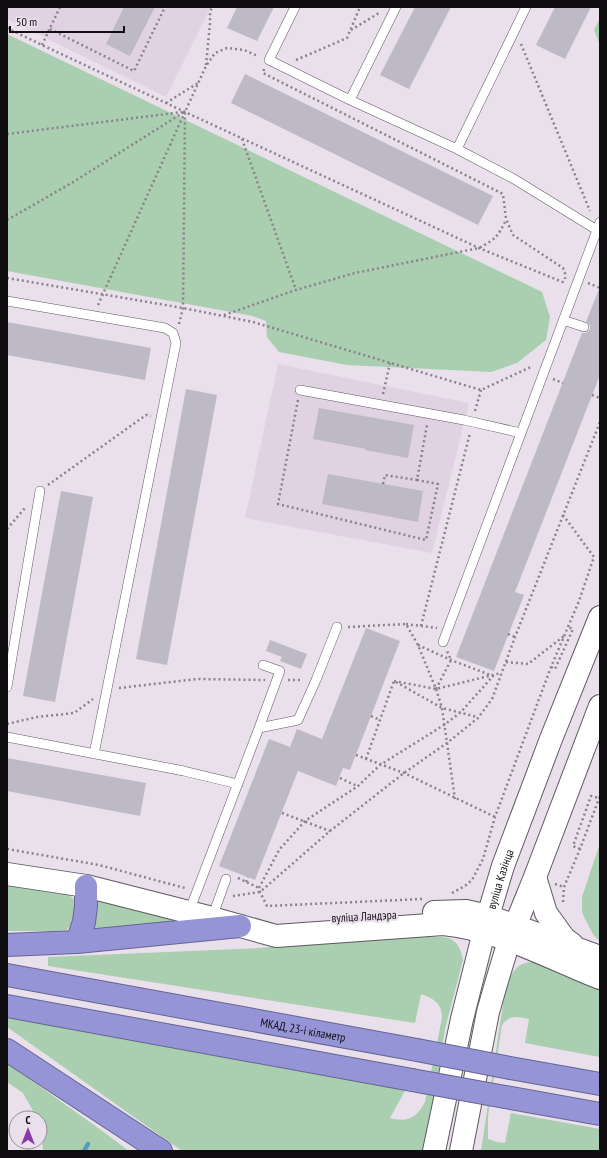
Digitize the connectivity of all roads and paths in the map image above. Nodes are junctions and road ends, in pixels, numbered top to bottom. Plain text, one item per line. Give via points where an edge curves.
1 (60, 7) edge
2 (166, 7) edge
3 (213, 7) edge
4 (295, 7) edge
5 (360, 7) edge
6 (396, 7) edge
7 (526, 7) edge
8 (384, 11) dead end
9 (7, 28) edge
10 (50, 29) junction
11 (515, 29) junction
12 (350, 30) junction
13 (42, 45) junction
14 (268, 60) junction
15 (206, 66) junction
16 (281, 66) junction
17 (198, 83) junction
18 (350, 100) junction
19 (166, 103) junction
20 (184, 112) junction
21 (7, 134) edge
22 (242, 138) junction
23 (457, 150) junction
24 (506, 219) junction
25 (7, 220) edge
26 (599, 226) edge
27 (479, 248) junction
28 (7, 278) edge
29 (565, 284) junction
30 (296, 290) junction
31 (574, 291) junction
32 (102, 294) junction
33 (7, 301) edge
34 (183, 308) junction
35 (93, 316) junction
36 (223, 316) junction
37 (564, 320) junction
38 (584, 327) dead end
39 (176, 343) junction
40 (549, 359) junction
41 (390, 362) junction
42 (300, 390) joint
43 (481, 390) junction
44 (592, 395) dead end
45 (600, 398) edge
46 (380, 405) junction
47 (428, 418) dead end
48 (161, 419) junction
49 (472, 422) junction
50 (600, 422) edge
51 (521, 433) junction
52 (417, 480) junction
53 (383, 484) dead end
54 (40, 491) junction
55 (563, 516) junction
56 (7, 529) edge
57 (600, 617) edge
58 (406, 624) junction
59 (421, 626) junction
60 (337, 627) joint
61 (568, 627) junction
62 (447, 630) junction
63 (508, 634) dead end
64 (564, 636) junction
65 (515, 637) junction
66 (443, 642) joint
67 (418, 645) junction
68 (451, 660) junction
69 (506, 662) junction
70 (263, 665) dead end
71 (551, 667) junction
72 (501, 673) junction
73 (493, 676) junction
74 (277, 680) junction
75 (316, 680) junction
76 (394, 681) junction
77 (7, 687) edge
78 (107, 689) junction
79 (436, 689) junction
80 (600, 706) edge
81 (442, 708) junction
82 (461, 712) junction
83 (371, 716) dead end
84 (478, 718) junction
85 (380, 720) junction
86 (7, 724) edge
87 (444, 725) junction
88 (260, 728) junction
89 (7, 737) edge
90 (447, 743) junction
91 (94, 754) junction
92 (356, 755) dead end
93 (366, 759) junction
94 (380, 765) junction
95 (404, 773) junction
96 (340, 778) dead end
97 (238, 784) junction
98 (358, 786) junction
99 (600, 797) edge
100 (455, 799) junction
101 (282, 813) dead end
102 (495, 818) junction
103 (305, 821) junction
104 (330, 831) junction
105 (580, 848) junction
106 (7, 849) edge
107 (7, 874) edge
108 (248, 877) dead end
109 (535, 877) junction
110 (226, 879) dead end
111 (246, 882) dead end
112 (253, 885) dead end
113 (86, 886) junction
114 (259, 888) junction
115 (197, 892) junction
116 (260, 892) junction
117 (449, 894) dead end
118 (427, 898) dead end
119 (215, 908) junction
120 (563, 908) dead end
121 (189, 912) junction
122 (486, 923) junction
123 (240, 926) junction
124 (512, 933) junction
125 (77, 942) junction
126 (7, 944) edge
127 (577, 947) junction
128 (600, 957) edge
129 (7, 975) edge
130 (600, 978) edge
131 (7, 1006) edge
132 (7, 1050) edge
133 (600, 1084) edge
134 (600, 1114) edge
135 (161, 1151) edge
136 (434, 1151) edge
137 (461, 1151) edge

1 - 10 path
2 - 10 path via 134,71
3 - 15 path via 210,11
4 - 14 lane
5 - 12 path
6 - 18 lane
7 - 11 lane
8 - 12 path
9 - 13 path
10 - 13 path
11 - 23 lane
11 - 26 path
12 - 16 path via 347,38
13 - 19 path
14 - 15 path via 244,50 227,48 215,53
14 - 16 lane
14 - 24 path via 263,73 503,194
15 - 17 path
16 - 18 lane
17 - 19 path
17 - 20 path
18 - 23 lane
19 - 20 path
20 - 21 path
20 - 22 path
20 - 25 path
20 - 32 path
20 - 34 path
22 - 27 path
22 - 30 path
23 - 26 lane
24 - 27 path via 493,241
24 - 29 path via 512,235 563,268
26 - 31 lane
27 - 29 path
27 - 30 path via 355,273
28 - 32 path
29 - 31 path
30 - 36 path
31 - 37 lane
32 - 34 path
32 - 35 path
33 - 35 lane
34 - 36 path
34 - 39 path
35 - 39 lane via 165,328 173,333
36 - 41 path via 253,322
37 - 38 lane
37 - 40 lane
39 - 48 lane
40 - 43 path
40 - 51 lane
41 - 43 path
41 - 46 path
42 - 46 lane
42 - 52 path via 278,504 426,540 438,484
43 - 49 path
44 - 45 path
46 - 49 lane
47 - 52 path
48 - 54 path via 146,415
48 - 78 lane
49 - 51 lane
49 - 59 path
50 - 55 path
51 - 62 lane
52 - 53 path via 385,475
54 - 56 path
54 - 77 lane
55 - 61 path via 594,557
55 - 65 path
57 - 122 main road, вуліца Казінца via 503,866
58 - 59 path
58 - 60 path
58 - 67 path
59 - 62 path
60 - 75 lane
61 - 64 path
61 - 71 path via 573,629 555,669
62 - 66 lane
63 - 65 path
64 - 69 path via 528,664
64 - 71 path
65 - 69 path
66 - 68 path
67 - 68 path
67 - 79 path
68 - 73 path
68 - 79 path
69 - 72 path
70 - 74 lane via 280,671
71 - 102 path
72 - 73 path
72 - 84 path via 492,699
73 - 79 path
73 - 82 path
74 - 75 path
74 - 78 path via 197,679
74 - 88 lane
75 - 88 lane via 298,720
76 - 79 path
76 - 81 path
76 - 85 path
78 - 86 path via 74,713 37,717
78 - 91 lane
79 - 81 path
80 - 109 main road
81 - 82 path
81 - 87 path
82 - 84 path
82 - 87 path
83 - 85 path
84 - 90 path
85 - 93 path
87 - 90 path
87 - 94 path
88 - 97 lane
89 - 91 lane
90 - 95 path
90 - 100 path
91 - 97 lane
92 - 93 path
93 - 94 path
94 - 95 path
94 - 98 path
95 - 100 path
95 - 104 path
96 - 98 path
97 - 115 lane
98 - 103 path
99 - 105 path
99 - 105 path via 592,796 573,846
100 - 102 path
101 - 103 path
102 - 117 path via 483,859 472,880
103 - 104 path
103 - 114 path via 279,850
104 - 116 path
105 - 120 path via 564,887
106 - 115 path via 99,865
107 - 113 main road, вуліца Ландэра
108 - 111 path
109 - 124 main road
109 - 127 main road via 546,912 564,938
110 - 119 lane
112 - 114 path
113 - 121 main road, вуліца Ландэра
113 - 125 highway via 84,922
114 - 116 path
115 - 121 lane
116 - 118 path via 266,906
116 - 119 path
119 - 121 main road, вуліца Ландэра
119 - 123 main road, вуліца Ландэра
122 - 123 main road, вуліца Ландэра via 466,911 453,911
122 - 124 main road, вуліца Ландэра
122 - 136 main road, вуліца Казінца via 462,1018
123 - 125 highway
124 - 127 main road
124 - 130 main road
124 - 137 main road via 488,1012
125 - 126 highway
127 - 128 main road
129 - 133 highway, МКАД, 23-і кіламетр, bridge
131 - 134 highway, bridge
132 - 135 highway

